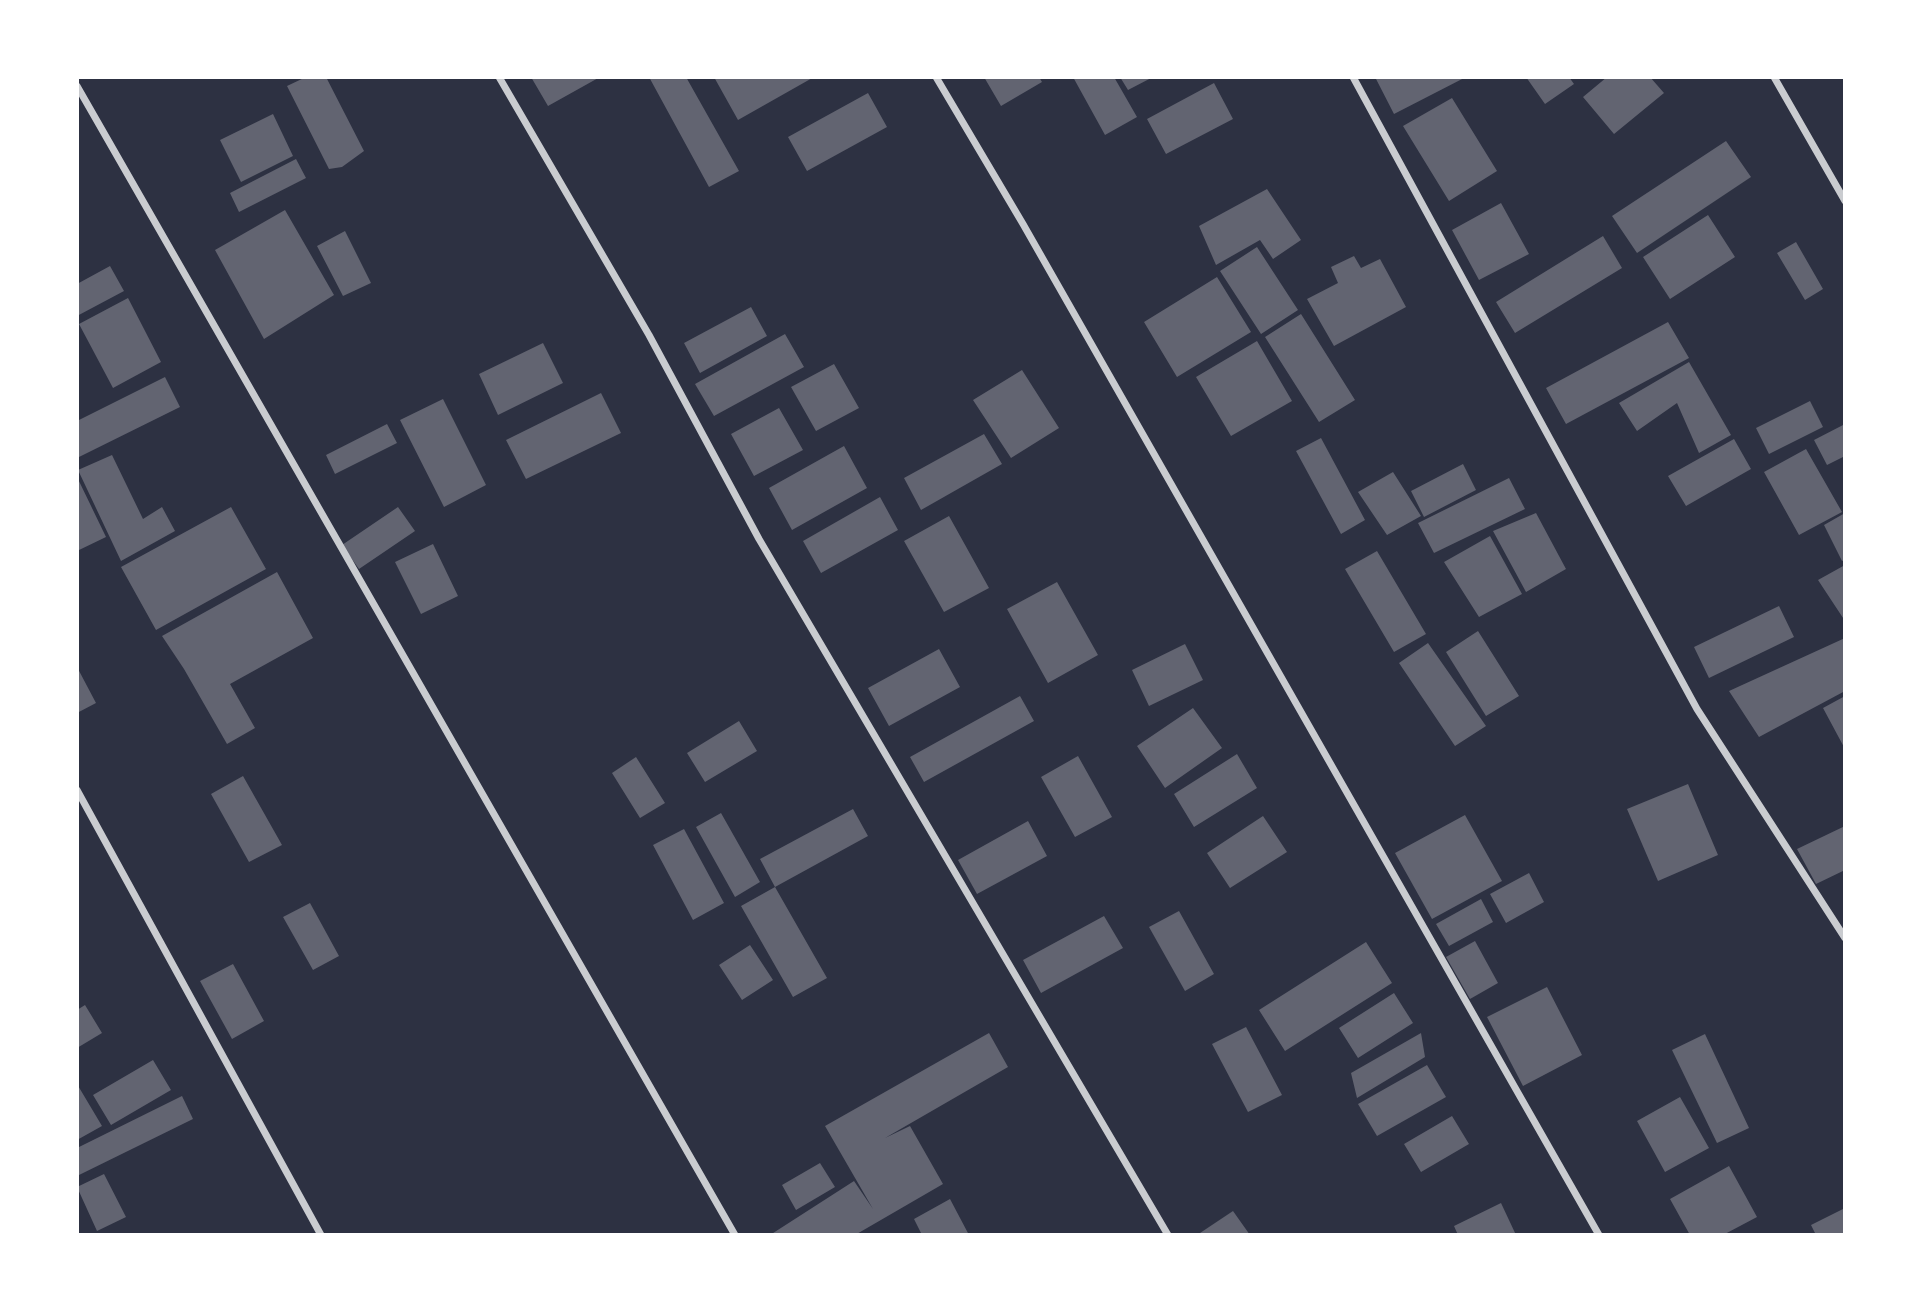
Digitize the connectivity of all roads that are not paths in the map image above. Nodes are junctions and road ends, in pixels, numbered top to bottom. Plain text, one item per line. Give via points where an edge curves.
1 (499, 77) edge
2 (936, 77) edge
3 (1353, 77) edge
4 (1774, 77) edge
5 (77, 86) edge
6 (1845, 201) edge
7 (77, 790) edge
8 (1845, 938) edge
9 (321, 1235) edge
10 (735, 1235) edge
11 (1168, 1235) edge
12 (1599, 1235) edge

1 - 11 street via 649,335 759,539
2 - 12 street
3 - 8 street via 1697,709
4 - 6 street
5 - 10 street
7 - 9 street

